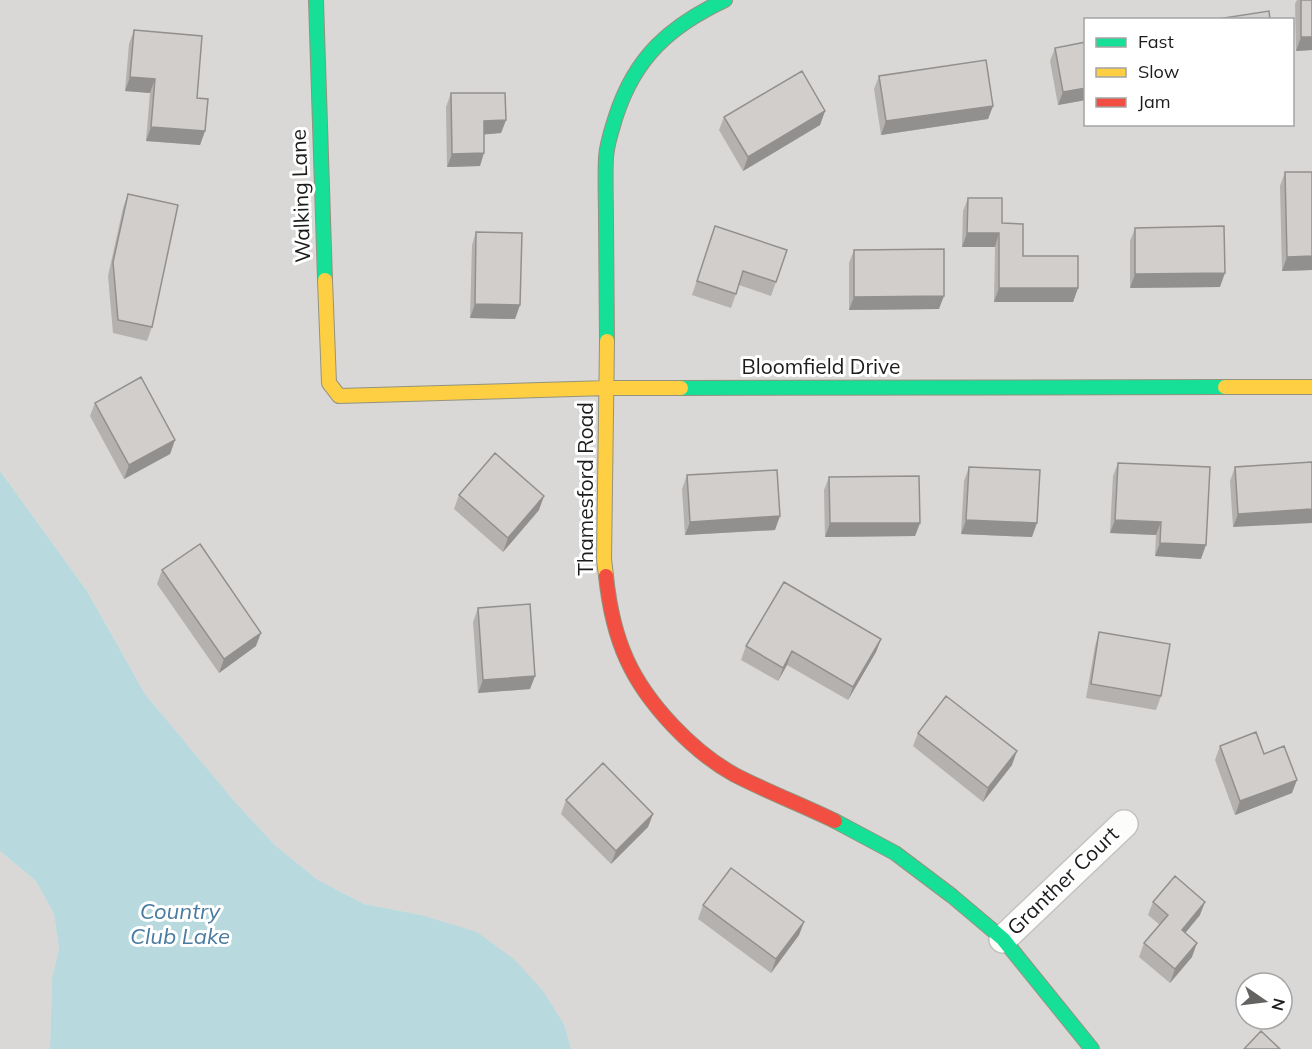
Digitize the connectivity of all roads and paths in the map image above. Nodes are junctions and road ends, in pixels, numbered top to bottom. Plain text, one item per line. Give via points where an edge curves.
1 (316, 0) edge
2 (725, 0) edge
3 (1312, 387) edge
4 (607, 388) junction
5 (333, 390) joint
6 (1124, 824) dead end
7 (1003, 939) junction
8 (1092, 1049) edge

1 - 5 street, Walking Lane via 326,324 329,383
2 - 4 street, Thamesford Road via 681,23 654,46 624,88 612,121 606,155
3 - 4 street, Bloomfield Drive
4 - 5 street, Bloomfield Drive via 347,397
4 - 7 street, Thamesford Road via 604,559 608,593 627,660 645,692 705,754 734,774 895,853
6 - 7 street, Granther Court
7 - 8 street, Thamesford Road

